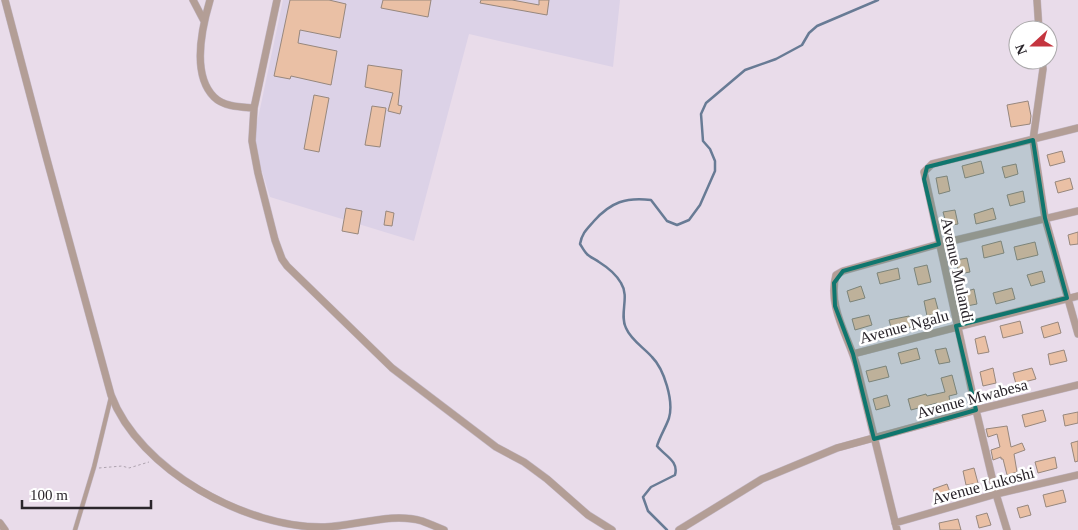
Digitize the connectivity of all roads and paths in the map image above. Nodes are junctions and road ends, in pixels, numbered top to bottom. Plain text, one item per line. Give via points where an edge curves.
1 (5, 0) edge
2 (192, 0) edge
3 (210, 0) edge
4 (277, 0) edge
5 (1037, 0) edge
6 (1038, 20) edge
7 (204, 21) junction
8 (1043, 70) edge
9 (254, 108) junction
10 (1078, 128) edge
11 (1033, 140) junction
12 (1078, 211) edge
13 (1045, 218) junction
14 (939, 244) junction
15 (1078, 296) edge
16 (1067, 298) junction
17 (956, 326) junction
18 (1078, 334) edge
19 (853, 354) junction
20 (1078, 385) edge
21 (111, 395) junction
22 (976, 410) junction
23 (874, 439) junction
24 (156, 459) junction
25 (94, 466) junction
26 (1078, 474) edge
27 (996, 494) junction
28 (0, 523) edge
29 (896, 526) edge
30 (5, 530) edge
31 (75, 530) edge
32 (444, 530) edge
33 (612, 530) edge
34 (679, 530) edge
35 (1007, 530) edge

1 - 21 street
2 - 7 street
3 - 7 street
4 - 9 street
5 - 6 street
7 - 9 street via 200,58 207,86 214,98 222,102
8 - 11 street
9 - 33 street via 252,141 258,173 278,249 287,266 392,368 496,446 524,462 592,518
10 - 11 street, Avenue Mulandi
11 - 13 street
11 - 14 street, Avenue Mulandi via 927,167 924,179
12 - 13 street
13 - 14 street
13 - 16 street
14 - 17 street, Avenue Mulandi
14 - 19 street via 836,275 835,306
15 - 16 street, Avenue Ngalu
16 - 17 street, Avenue Ngalu
16 - 18 street
17 - 19 street, Avenue Ngalu
17 - 22 street, Avenue Mulandi
19 - 23 street
20 - 22 street, Avenue Mwabesa
21 - 24 street via 127,426
21 - 25 lane
22 - 23 street, Avenue Mwabesa
22 - 27 street, Avenue Mulandi
23 - 29 street
23 - 34 street, Avenue Mwabesa via 837,448 762,479
24 - 25 path via 129,468 113,466 102,469
24 - 32 street via 214,498 263,519 325,527 405,519 422,521
25 - 31 lane
26 - 27 street, Avenue Lukoshi
27 - 29 street, Avenue Lukoshi
27 - 35 street, Avenue Mulandi
28 - 30 street

